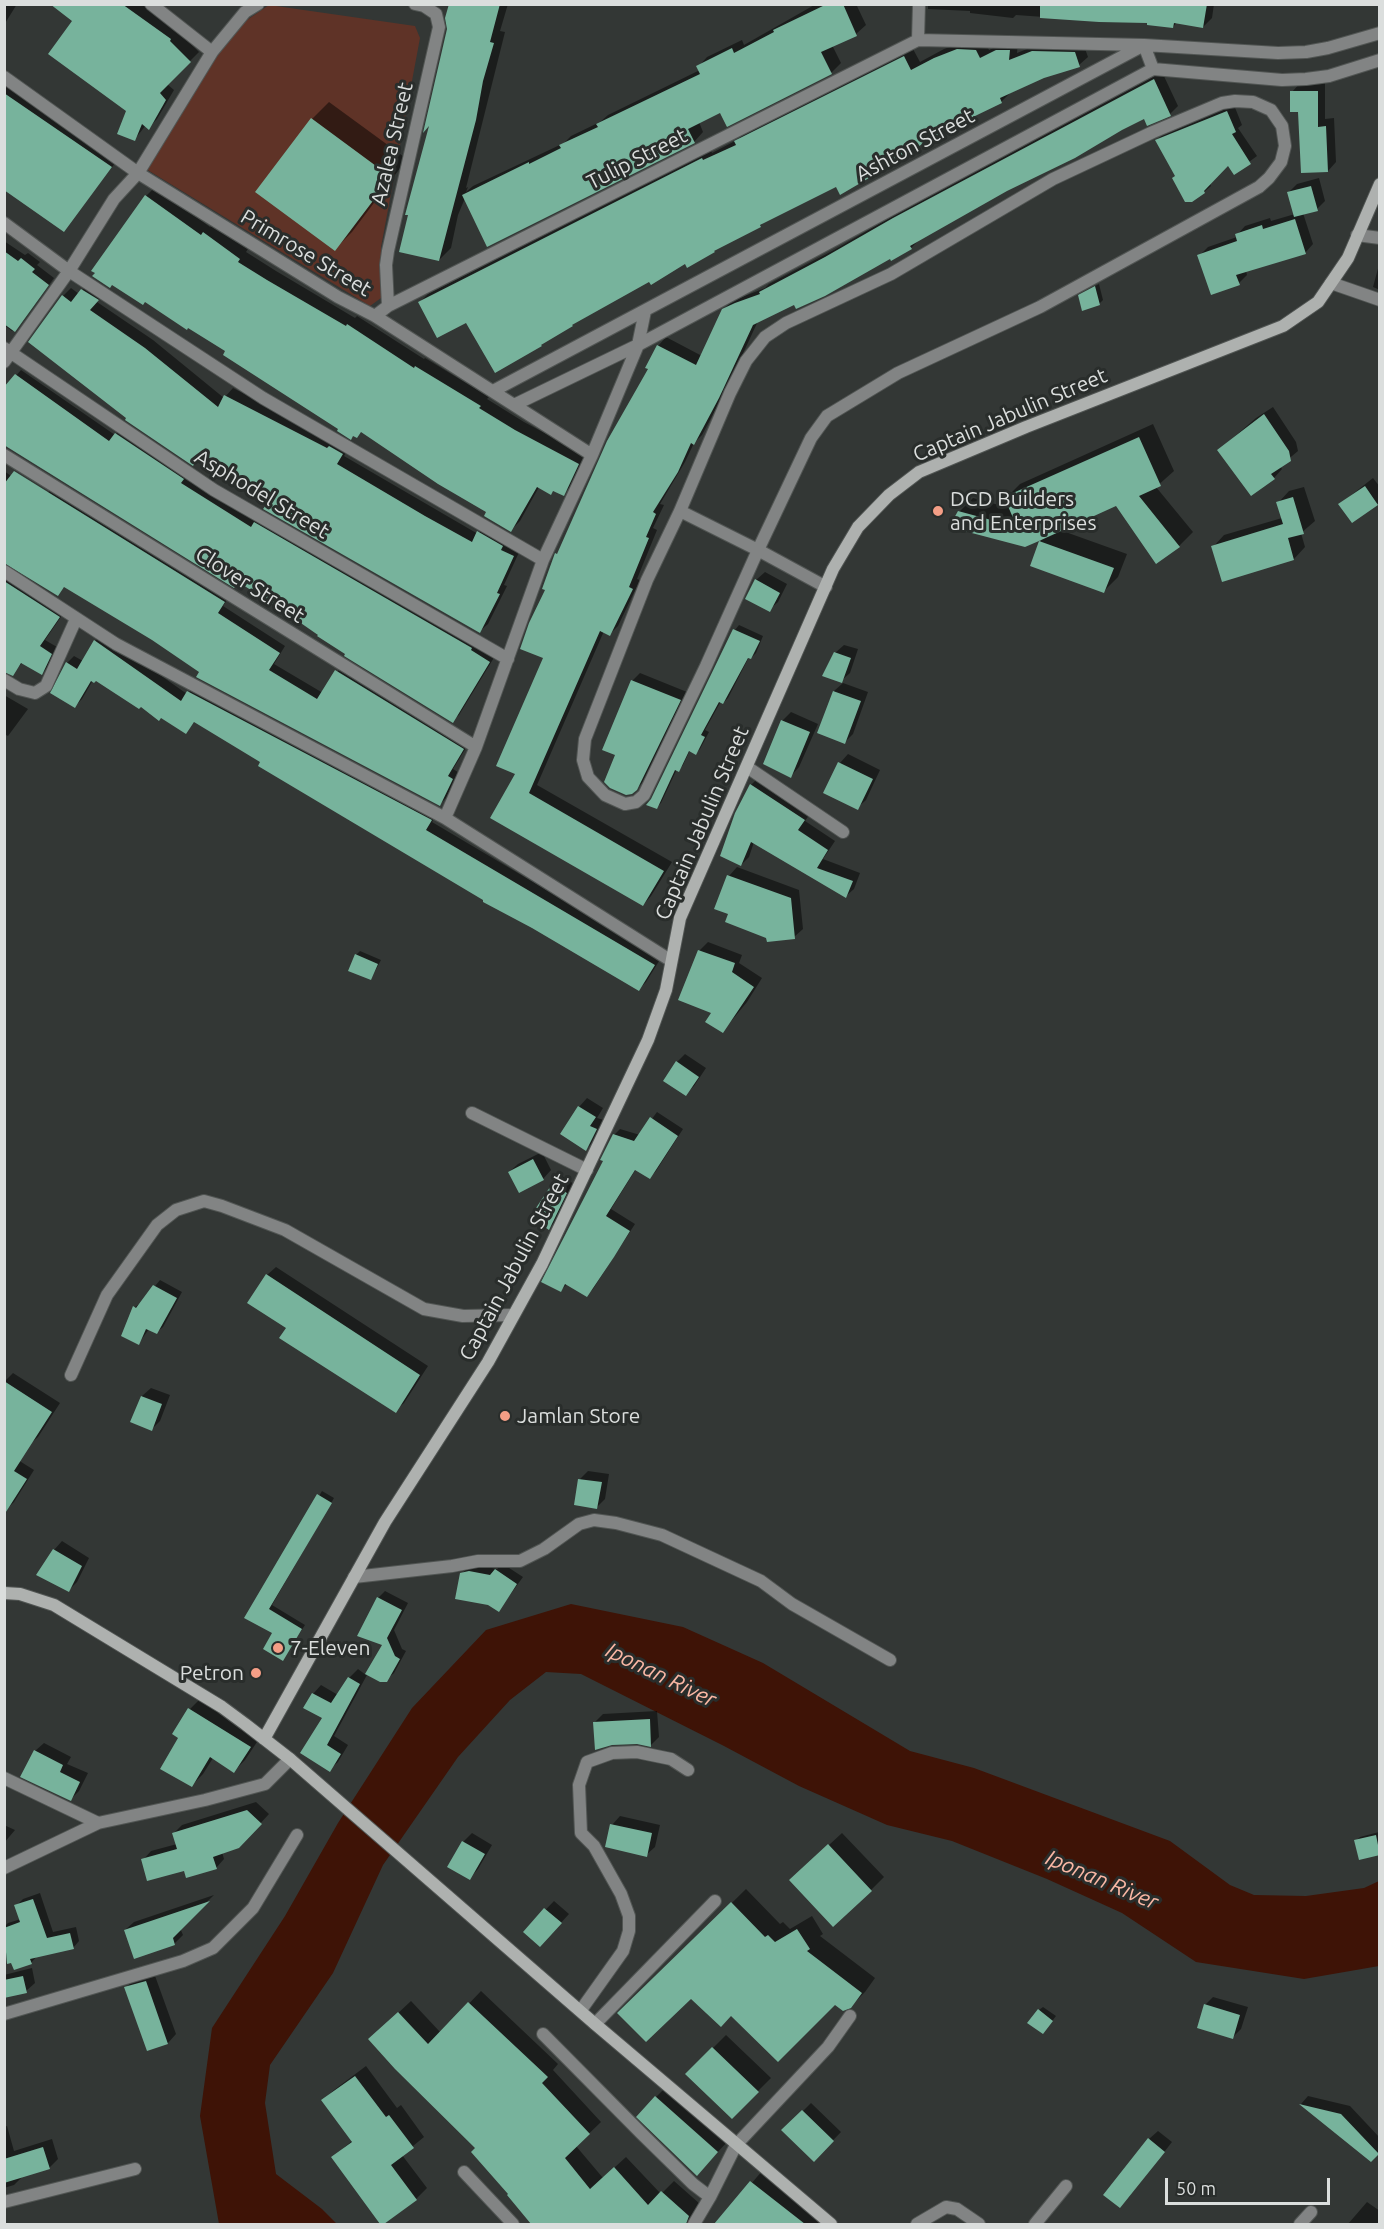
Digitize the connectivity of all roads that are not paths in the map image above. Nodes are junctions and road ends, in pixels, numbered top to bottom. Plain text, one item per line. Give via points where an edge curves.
1 (151, 4) edge
2 (258, 4) edge
3 (415, 4) edge
4 (919, 4) edge
5 (1380, 33) edge
6 (918, 40) junction
7 (1144, 45) junction
8 (212, 52) junction
9 (1380, 60) edge
10 (1153, 69) junction
11 (4, 77) edge
12 (138, 173) junction
13 (1380, 183) edge
14 (4, 223) edge
15 (1357, 235) junction
16 (1380, 238) edge
17 (69, 271) junction
18 (1331, 282) junction
19 (1380, 300) edge
20 (388, 306) junction
21 (645, 311) junction
22 (375, 316) junction
23 (638, 345) junction
24 (7, 354) edge
25 (494, 391) junction
26 (514, 405) junction
27 (4, 455) edge
28 (592, 455) junction
29 (680, 511) junction
30 (758, 550) junction
31 (543, 560) junction
32 (4, 571) edge
33 (826, 587) junction
34 (76, 619) junction
35 (508, 660) junction
36 (4, 680) edge
37 (476, 747) junction
38 (747, 767) junction
39 (445, 818) junction
40 (843, 832) dead end
41 (670, 960) junction
42 (472, 1113) dead end
43 (587, 1170) junction
44 (513, 1315) junction
45 (71, 1375) dead end
46 (354, 1577) junction
47 (4, 1593) edge
48 (890, 1660) dead end
49 (264, 1739) junction
50 (290, 1759) junction
51 (688, 1770) dead end
52 (4, 1778) edge
53 (98, 1823) junction
54 (297, 1835) dead end
55 (4, 1868) edge
56 (715, 1901) dead end
57 (581, 2010) junction
58 (4, 2014) edge
59 (850, 2016) dead end
60 (595, 2024) junction
61 (543, 2034) dead end
62 (735, 2145) junction
63 (135, 2169) dead end
64 (464, 2172) dead end
65 (1066, 2186) dead end
66 (710, 2198) junction
67 (4, 2202) edge
68 (1311, 2212) dead end
69 (513, 2224) edge
70 (694, 2224) edge
71 (831, 2224) edge
72 (917, 2224) edge
73 (979, 2224) edge
74 (1035, 2224) edge
75 (1300, 2224) edge

1 - 8 street
2 - 8 street via 245,12
3 - 20 street, Azalea Street via 436,14 439,27 388,251
4 - 6 street
5 - 7 street via 1306,52
6 - 7 street
6 - 20 street, Tulip Street
7 - 10 street
7 - 21 street, Ashton Street
8 - 12 street
9 - 10 street via 1329,76 1282,80
10 - 23 street
11 - 12 street, Primrose Street
12 - 17 street via 114,198
12 - 22 street, Primrose Street
13 - 15 street, Captain Jabulin Street
14 - 17 street
15 - 16 street
15 - 18 street, Captain Jabulin Street via 1348,258
17 - 24 street
17 - 31 street via 263,398
18 - 19 street
18 - 33 street, Captain Jabulin Street via 1318,302 1283,326 919,472 889,495 858,527
20 - 22 street, Tulip Street
21 - 23 street
21 - 25 street, Ashton Street
22 - 25 street, Primrose Street
23 - 26 street
23 - 28 street
24 - 35 street, Asphodel Street via 214,490
25 - 26 street, Primrose Street
26 - 28 street, Primrose Street
27 - 37 street, Clover Street
28 - 31 street
29 - 30 street
29 - 30 street via 647,580 585,739 583,760 588,777 605,795 625,804 644,795
29 - 30 street via 729,393 746,361 765,337 786,323 891,274 1053,179 1153,132 1222,103 1253,102 1271,110 1282,126 1285,147 1281,162 1259,187 1040,307 898,373 827,416 811,438
30 - 33 street
31 - 35 street
32 - 34 street
33 - 38 street, Captain Jabulin Street
34 - 36 street via 46,686 34,693
34 - 39 street via 126,650
35 - 37 street
37 - 39 street
38 - 40 street
38 - 41 street, Captain Jabulin Street via 680,918
39 - 41 street
41 - 43 street, Captain Jabulin Street via 666,990 648,1040
42 - 43 street
43 - 44 street, Captain Jabulin Street
44 - 45 street via 463,1316 424,1309 285,1230 204,1202 176,1210 156,1225 107,1295
44 - 46 street, Captain Jabulin Street via 488,1362
46 - 48 street via 478,1561 520,1561 579,1524 594,1520 616,1523 662,1535 761,1581 792,1604
46 - 49 street, Captain Jabulin Street
47 - 49 street via 54,1605 222,1707
49 - 50 street
50 - 53 street via 265,1784
50 - 57 street
51 - 57 street via 670,1759 637,1752 612,1753 587,1762 579,1785 581,1833 594,1846 621,1894 629,1916 629,1931 623,1951
52 - 53 street
53 - 55 street
54 - 58 street via 253,1908 213,1948 183,1961
56 - 60 street
57 - 60 street
59 - 62 street via 828,2047
60 - 62 street
61 - 66 street
62 - 66 street
62 - 71 street
63 - 67 street
64 - 69 street
65 - 74 street
66 - 70 street
68 - 75 street
72 - 73 street via 946,2207 957,2209

